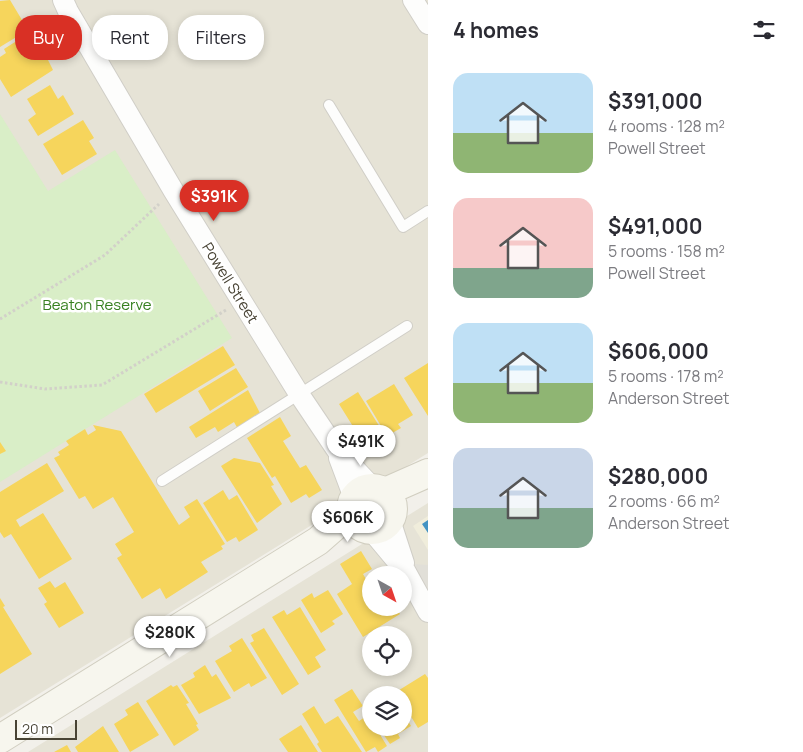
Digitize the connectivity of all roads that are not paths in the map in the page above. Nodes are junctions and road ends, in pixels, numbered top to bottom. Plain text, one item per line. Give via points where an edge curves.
1 (413, 0) edge
2 (63, 4) edge
3 (428, 24) edge
4 (329, 105) dead end
5 (428, 212) edge
6 (407, 326) dead end
7 (299, 394) junction
8 (427, 473) edge
9 (162, 481) dead end
10 (372, 509) junction
11 (428, 612) edge
12 (0, 740) edge

1 - 3 street
2 - 7 street, Powell Street
4 - 5 lane via 403,227
6 - 7 lane
7 - 9 lane
7 - 10 street, Powell Street
8 - 10 street
10 - 11 street, Powell Street
10 - 12 street

